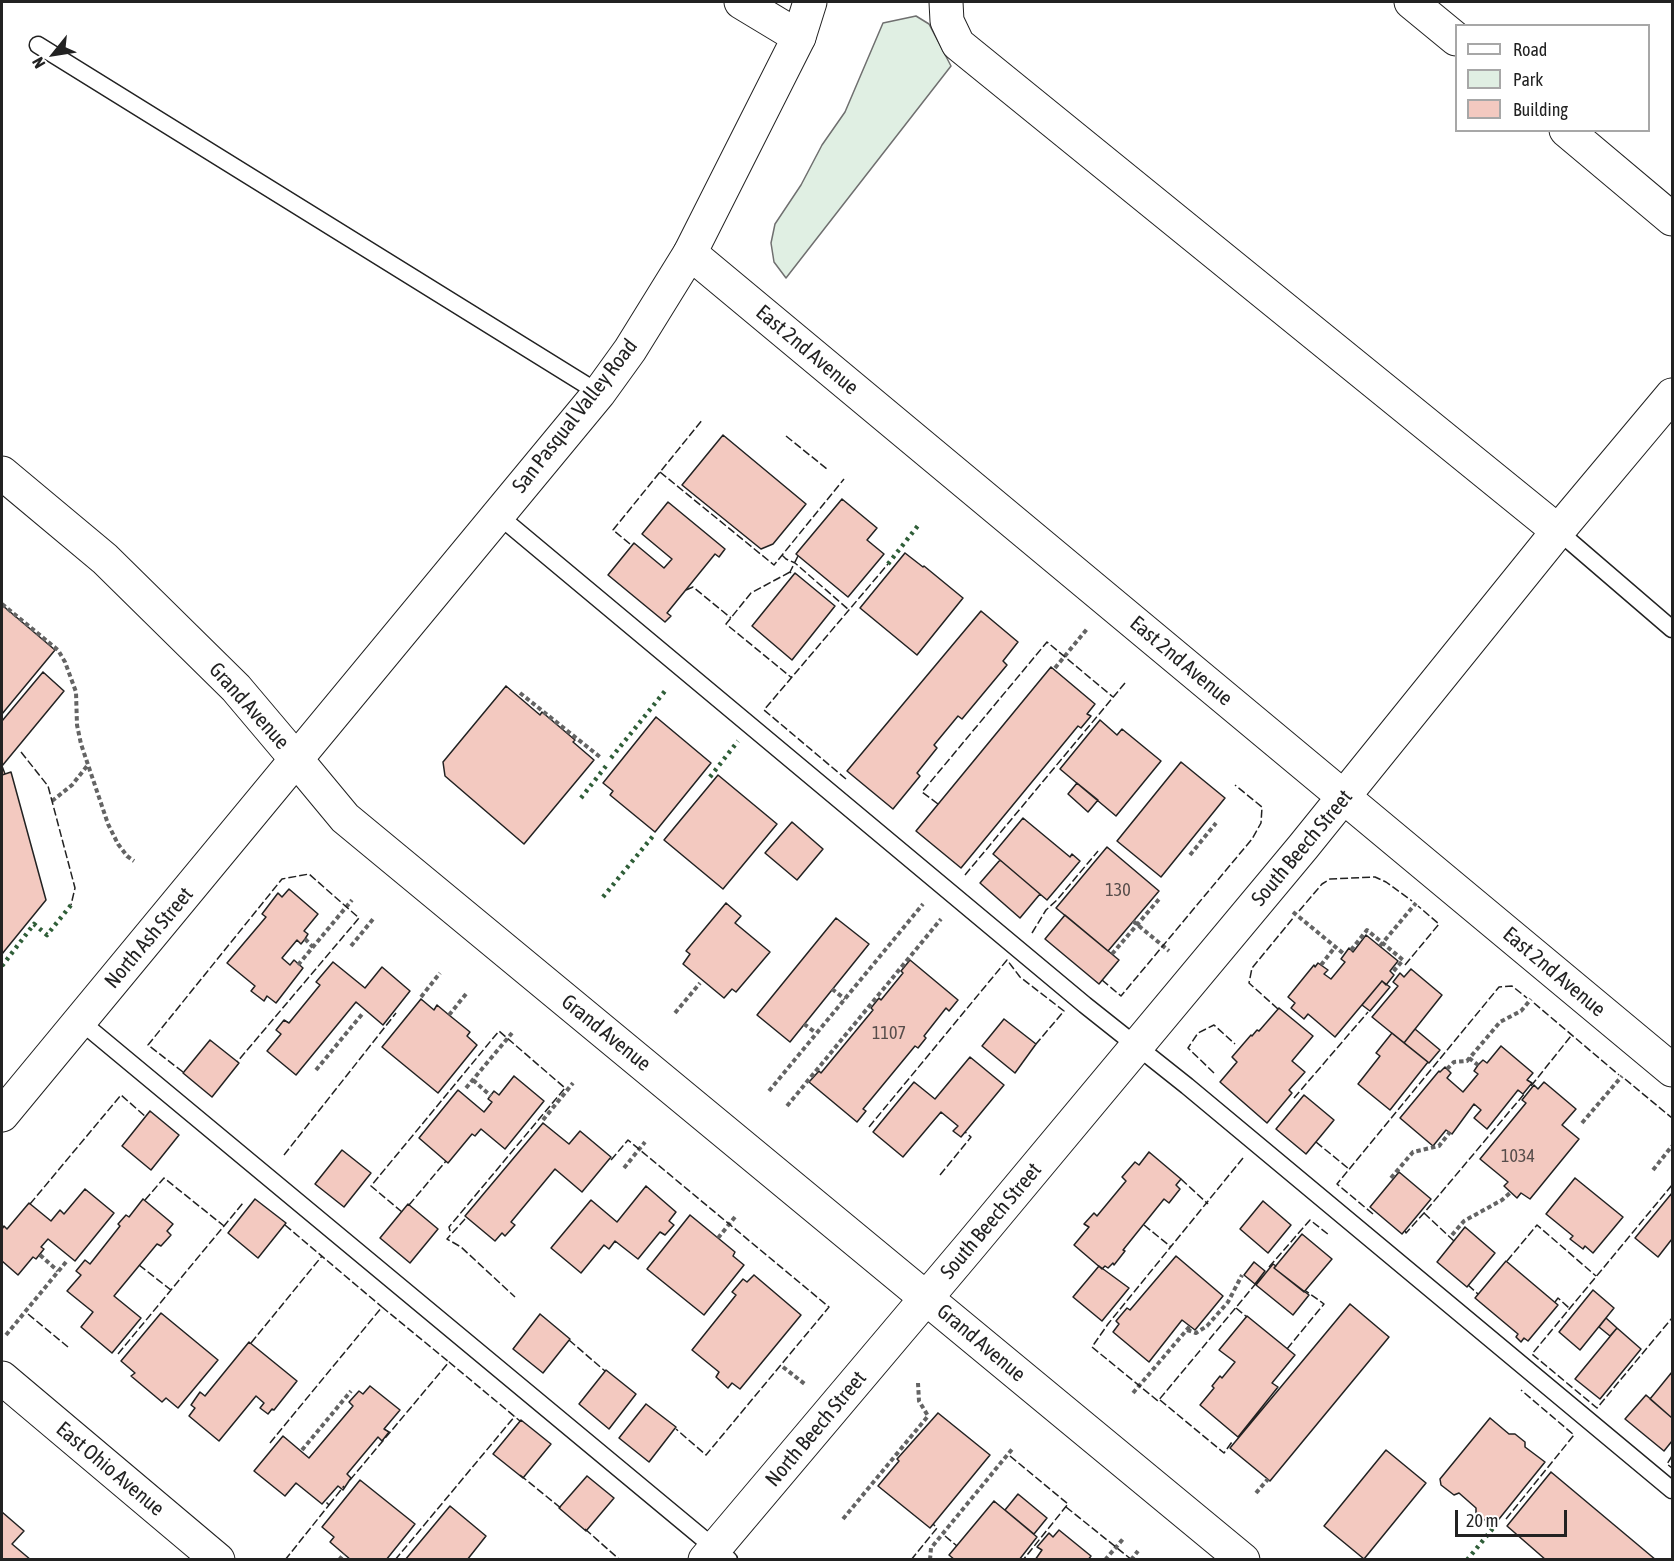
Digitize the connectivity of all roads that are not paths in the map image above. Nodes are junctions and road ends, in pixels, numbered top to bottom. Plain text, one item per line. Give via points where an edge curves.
1 (741, 2) edge
2 (810, 2) edge
3 (946, 2) edge
4 (1411, 2) edge
5 (799, 37) junction
6 (1455, 38) edge
7 (38, 45) dead end
8 (1568, 132) edge
9 (1672, 219) edge
10 (690, 253) junction
11 (599, 393) junction
12 (1672, 395) edge
13 (2, 473) edge
14 (498, 514) junction
15 (1558, 531) junction
16 (1672, 629) edge
17 (296, 759) junction
18 (1344, 797) junction
19 (80, 1021) junction
20 (1137, 1046) junction
21 (1672, 1070) edge
22 (2, 1116) edge
23 (927, 1298) junction
24 (2, 1378) edge
25 (1672, 1490) edge
26 (716, 1555) edge
27 (218, 1560) edge
28 (1243, 1560) edge

1 - 5 street
2 - 5 street, San Pasqual Valley Road
3 - 15 street via 947,21 958,44
4 - 6 street
5 - 10 street, San Pasqual Valley Road
7 - 11 lane
8 - 9 street
10 - 11 street, San Pasqual Valley Road
10 - 18 street, East 2nd Avenue
11 - 14 street, San Pasqual Valley Road
12 - 15 street, South Beech Street
13 - 17 street, Grand Avenue via 105,559 237,688
14 - 17 street, San Pasqual Valley Road
14 - 20 lane
15 - 16 lane
15 - 18 street, South Beech Street
17 - 19 street, North Ash Street
17 - 23 street, Grand Avenue via 345,818
18 - 20 street, South Beech Street
18 - 21 street, East 2nd Avenue
19 - 22 street, North Ash Street
19 - 26 lane
20 - 23 street, South Beech Street
20 - 25 lane
23 - 26 street, North Beech Street
23 - 28 street, Grand Avenue
24 - 27 street, East Ohio Avenue

